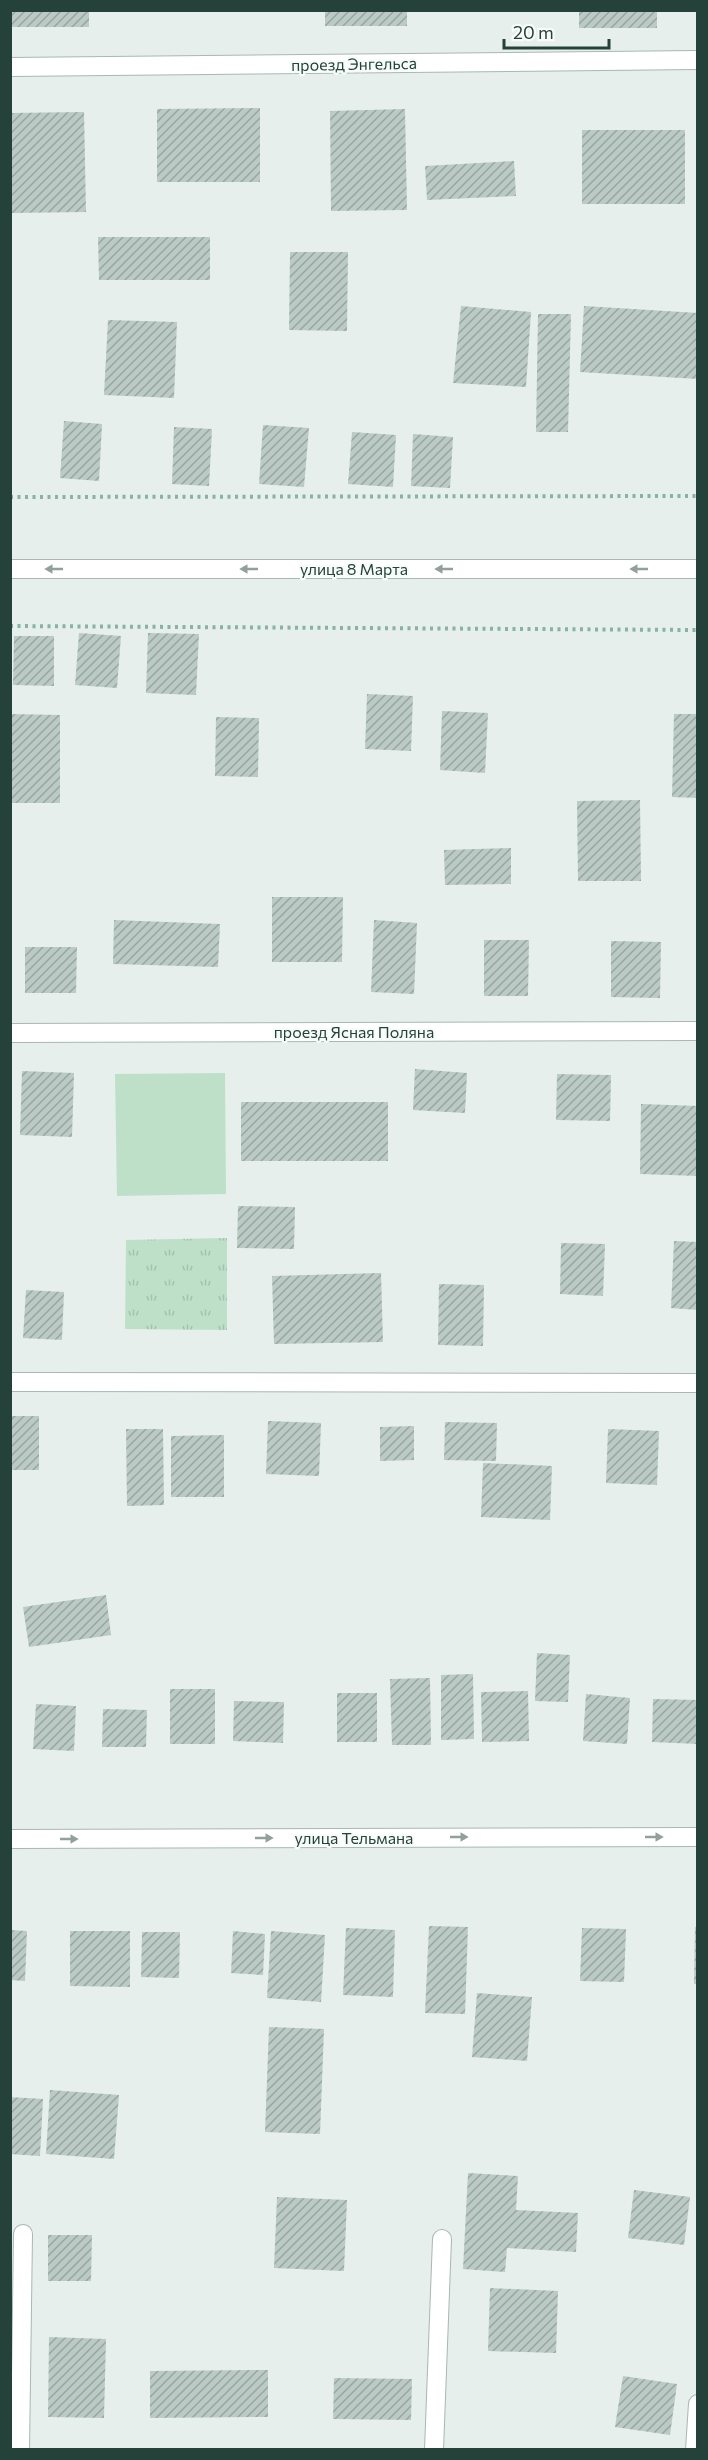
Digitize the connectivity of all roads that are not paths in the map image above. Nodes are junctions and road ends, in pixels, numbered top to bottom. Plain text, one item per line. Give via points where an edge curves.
1 (698, 60) edge
2 (10, 67) edge
3 (10, 569) edge
4 (698, 569) edge
5 (698, 1031) edge
6 (10, 1033) edge
7 (10, 1382) edge
8 (698, 1383) edge
9 (698, 1836) edge
10 (10, 1839) edge
11 (23, 2234) dead end
12 (442, 2239) dead end
13 (698, 2404) edge
14 (20, 2450) edge
15 (434, 2450) edge
16 (695, 2450) edge

1 - 2 street, проезд Энгельса
4 -> 3 street, улица 8 Марта
5 - 6 street, проезд Ясная Поляна
7 - 8 street
10 -> 9 street, улица Тельмана
11 - 14 street
12 - 15 street
13 - 16 street

